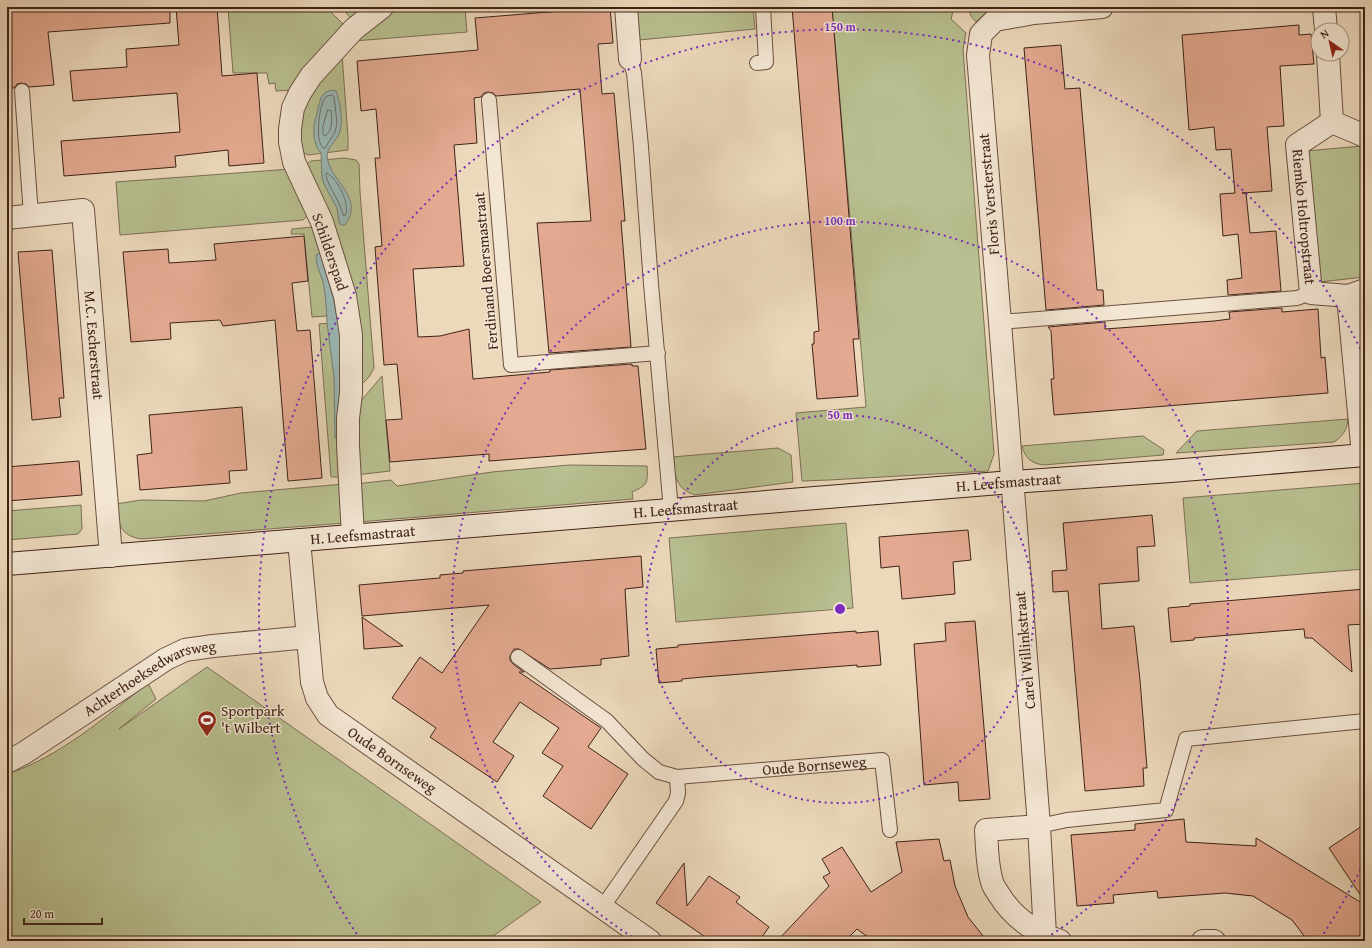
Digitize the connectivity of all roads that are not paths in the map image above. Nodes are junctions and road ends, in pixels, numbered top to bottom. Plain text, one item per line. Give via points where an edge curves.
1 (382, 7) edge
2 (626, 7) edge
3 (763, 7) edge
4 (1102, 7) edge
5 (1324, 7) edge
6 (1325, 22) edge
7 (630, 59) joint
8 (757, 62) dead end
9 (1328, 62) edge
10 (22, 91) dead end
11 (488, 100) dead end
12 (1332, 122) junction
13 (1365, 136) edge
14 (31, 215) junction
15 (7, 218) edge
16 (1311, 293) junction
17 (1356, 293) edge
18 (1000, 322) junction
19 (658, 353) junction
20 (1364, 455) edge
21 (1012, 482) junction
22 (671, 510) junction
23 (353, 536) junction
24 (299, 540) junction
25 (112, 556) junction
26 (7, 564) edge
27 (308, 637) junction
28 (518, 657) dead end
29 (1365, 721) edge
30 (7, 762) edge
31 (677, 777) junction
32 (1038, 822) junction
33 (890, 830) dead end
34 (602, 908) junction
35 (1052, 938) edge
36 (650, 941) edge
37 (1203, 941) edge
38 (1214, 941) edge

1 - 23 street, Schilderspad via 354,29 311,76 293,108 290,129 294,162 322,222 345,296 351,335 348,446
2 - 7 street
3 - 8 lane via 766,62
4 - 18 street, Floris Versterstraat via 1034,13 995,20 981,34 978,55
5 - 6 street
7 - 19 lane via 634,73
9 - 12 street
10 - 14 lane
11 - 19 lane, Ferdinand Boersmastraat via 511,365
12 - 13 street
12 - 16 street, Riemko Holtropstraat via 1297,145
14 - 15 street, M.C. Escherstraat
14 - 25 street, M.C. Escherstraat via 83,210
16 - 17 street, Riemko Holtropstraat
16 - 18 lane via 1297,298
17 - 20 street, Riemko Holtropstraat
18 - 21 street, Floris Versterstraat
19 - 22 lane
20 - 21 street, H. Leefsmastraat
21 - 22 street, H. Leefsmastraat
21 - 32 street, Carel Willinkstraat
22 - 23 street, H. Leefsmastraat
23 - 24 street, H. Leefsmastraat
24 - 25 street, H. Leefsmastraat
24 - 27 street, Oude Bornseweg
25 - 26 street, H. Leefsmastraat
27 - 30 street, Achterhoeksedwarsweg via 185,650 166,659
27 - 34 street, Oude Bornseweg via 312,682 317,698 328,715
28 - 31 lane, Oude Bornseweg via 607,722 659,772
29 - 32 lane via 1186,739 1166,810
31 - 33 lane, Oude Bornseweg via 882,760
31 - 34 lane via 676,801
32 - 35 street, Carel Willinkstraat
32 - 35 street via 986,830 988,858 992,883 1001,899 1015,916
34 - 36 street, Oude Bornseweg
37 - 38 street

